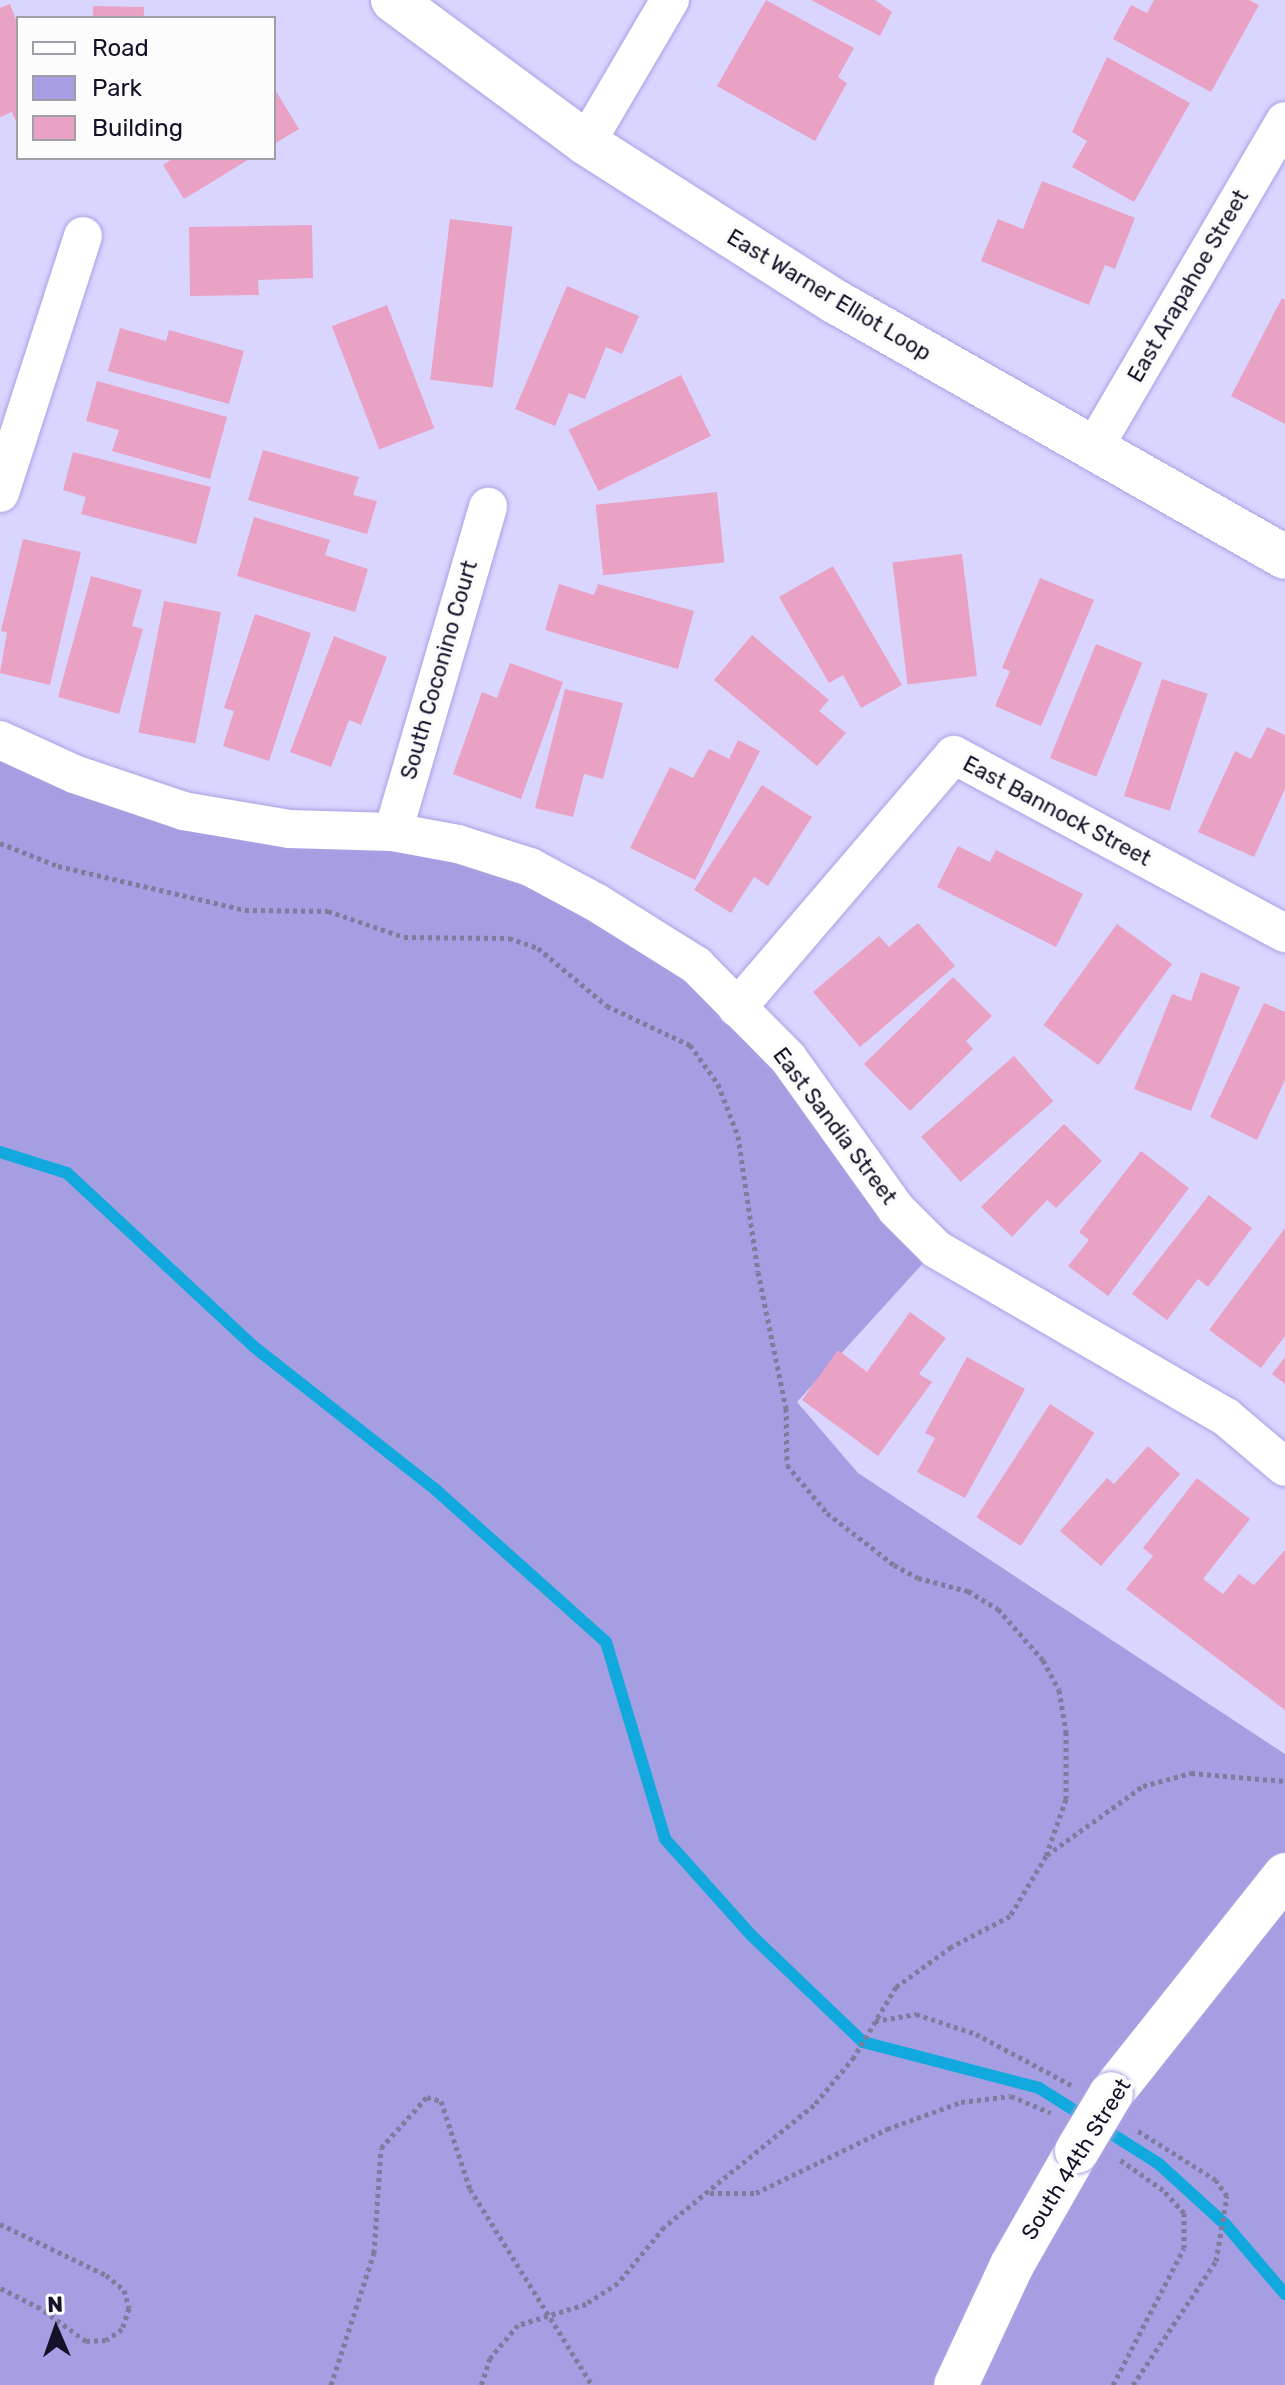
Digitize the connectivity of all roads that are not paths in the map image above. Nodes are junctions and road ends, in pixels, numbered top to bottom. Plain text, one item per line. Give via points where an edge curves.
1 (393, 0) edge
2 (670, 0) edge
3 (1285, 121) edge
4 (586, 143) junction
5 (83, 236) dead end
6 (1092, 451) junction
7 (0, 493) edge
8 (488, 507) dead end
9 (1285, 557) edge
10 (0, 740) edge
11 (393, 832) junction
12 (1285, 933) edge
13 (737, 1008) junction
14 (1285, 1467) edge
15 (1285, 1875) edge
16 (956, 2385) edge

1 - 4 main road, East Warner Elliot Loop
2 - 4 street
3 - 6 street, East Arapahoe Street
4 - 6 main road, East Warner Elliot Loop via 836,302
5 - 7 street
6 - 9 main road, East Warner Elliot Loop
8 - 11 street, South Coconino Court
10 - 11 street, East Sandia Street via 74,774 183,811 289,829
11 - 13 street, East Sandia Street via 458,844 530,867 696,965
12 - 13 street, East Bannock Street via 954,755
13 - 14 street, East Sandia Street via 788,1058 896,1209 936,1249 1226,1417
15 - 16 main road, South 44th Street, bridge via 1111,2094 1012,2265

